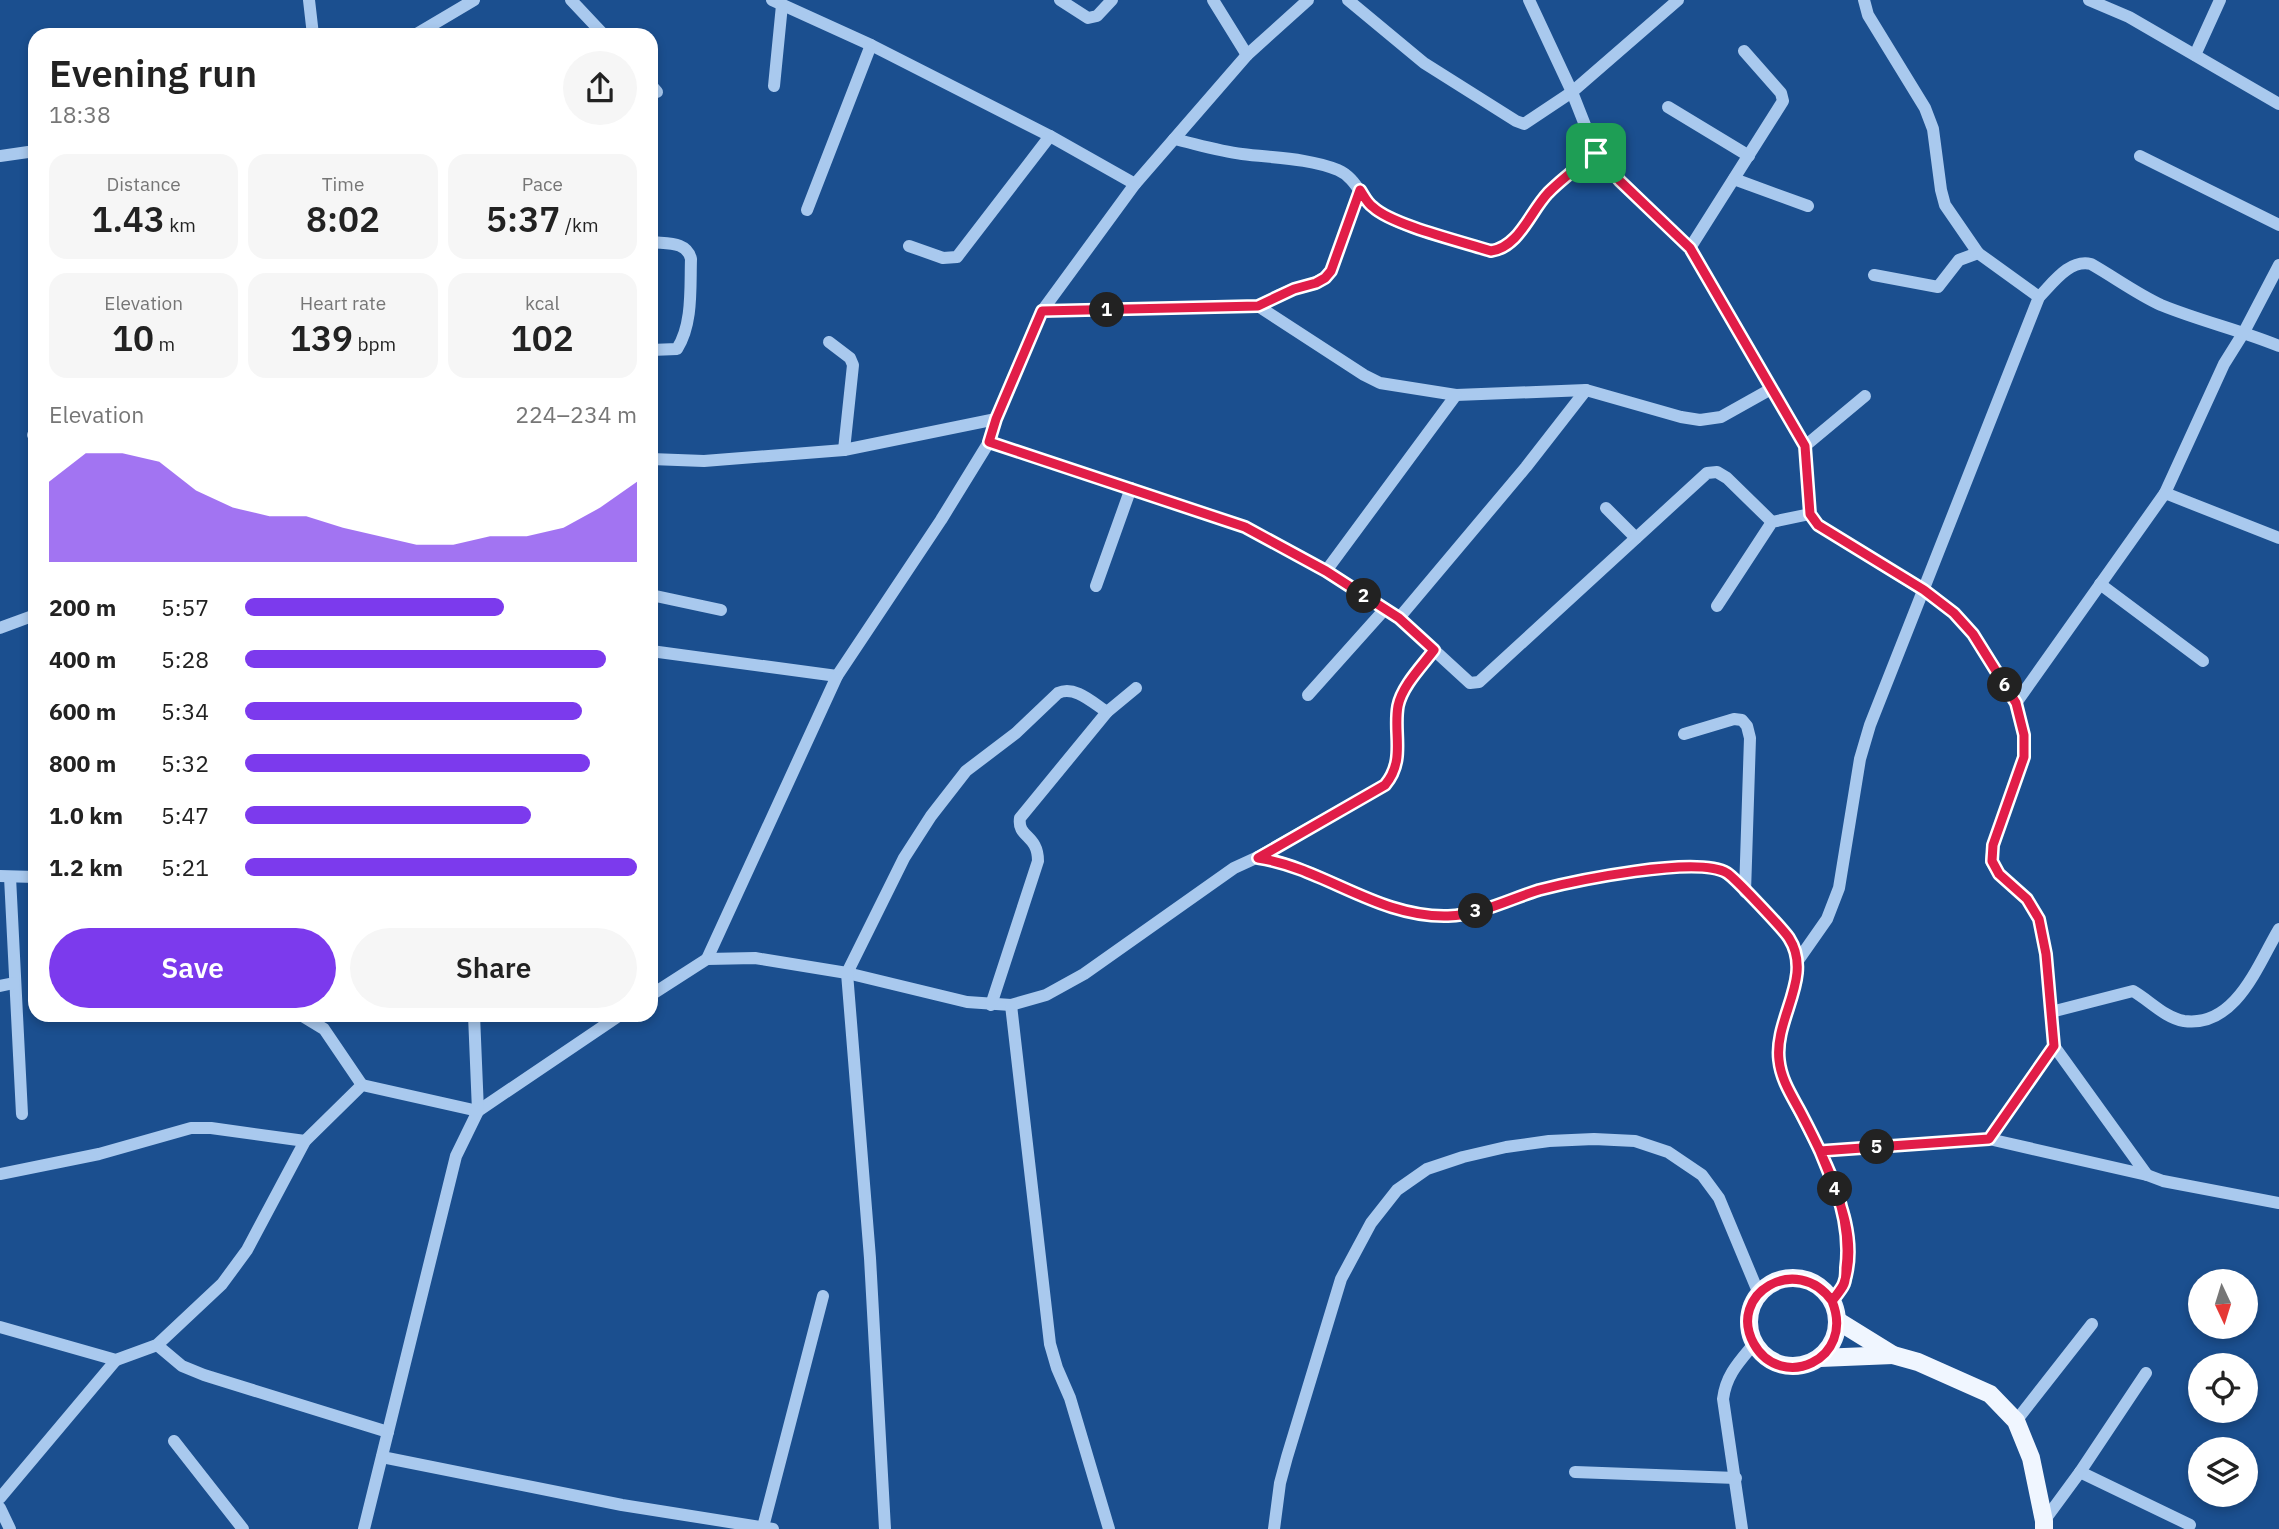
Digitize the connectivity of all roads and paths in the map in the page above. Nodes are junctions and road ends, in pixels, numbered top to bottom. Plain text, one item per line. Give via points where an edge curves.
1 (309, 0) edge
2 (474, 0) edge
3 (571, 0) edge
4 (1060, 0) edge
5 (1112, 0) edge
6 (1213, 0) edge
7 (1308, 0) edge
8 (1348, 0) edge
9 (1529, 0) edge
10 (1678, 0) edge
11 (1864, 0) edge
12 (2089, 0) edge
13 (2220, 0) edge
14 (777, 3) edge
15 (312, 28) edge
16 (427, 28) edge
17 (597, 28) edge
18 (871, 44) junction
19 (1744, 51) dead end
20 (1247, 55) junction
21 (2195, 55) junction
22 (774, 86) dead end
23 (1572, 92) junction
24 (2279, 104) edge
25 (1668, 107) dead end
26 (1050, 136) junction
27 (1174, 139) junction
28 (28, 152) edge
29 (1596, 153) junction
30 (0, 156) edge
31 (1749, 156) junction
32 (2140, 156) dead end
33 (1734, 178) junction
34 (1135, 184) junction
35 (1360, 190) junction
36 (1808, 206) dead end
37 (807, 210) dead end
38 (2279, 225) edge
39 (658, 243) edge
40 (909, 246) dead end
41 (1690, 248) junction
42 (1978, 253) junction
43 (2279, 265) edge
44 (1874, 275) dead end
45 (2039, 297) junction
46 (1258, 306) junction
47 (1042, 311) junction
48 (2244, 332) junction
49 (829, 342) dead end
50 (2279, 346) edge
51 (658, 350) edge
52 (1771, 389) junction
53 (1586, 390) junction
54 (1457, 396) junction
55 (1866, 396) dead end
56 (996, 419) junction
57 (989, 442) junction
58 (1805, 446) junction
59 (844, 450) junction
60 (658, 459) edge
61 (1131, 488) junction
62 (2165, 493) junction
63 (1606, 508) dead end
64 (1810, 514) junction
65 (1772, 522) junction
66 (1636, 538) junction
67 (2279, 538) edge
68 (1326, 571) junction
69 (2100, 584) junction
70 (1096, 586) dead end
71 (1924, 590) junction
72 (658, 597) edge
73 (1717, 606) dead end
74 (721, 610) dead end
75 (1385, 610) junction
76 (28, 618) edge
77 (1399, 618) junction
78 (0, 628) edge
79 (1434, 650) junction
80 (658, 652) edge
81 (2203, 661) dead end
82 (836, 677) junction
83 (1136, 688) dead end
84 (1308, 695) dead end
85 (2016, 703) junction
86 (1107, 712) junction
87 (1684, 734) dead end
88 (1258, 858) junction
89 (5, 877) edge
90 (28, 877) edge
91 (1745, 892) junction
92 (2279, 929) edge
93 (1798, 958) junction
94 (707, 959) junction
95 (847, 973) junction
96 (14, 983) junction
97 (0, 986) edge
98 (658, 990) edge
99 (991, 1005) junction
100 (1011, 1006) junction
101 (2052, 1012) junction
102 (312, 1022) edge
103 (322, 1022) edge
104 (474, 1022) edge
105 (610, 1022) edge
106 (324, 1029) junction
107 (2054, 1046) junction
108 (362, 1085) junction
109 (478, 1111) junction
110 (22, 1114) dead end
111 (1989, 1139) junction
112 (305, 1141) junction
113 (1820, 1151) junction
114 (0, 1174) edge
115 (2147, 1175) junction
116 (2279, 1203) edge
117 (1759, 1294) junction
118 (823, 1296) dead end
119 (1832, 1301) junction
120 (1838, 1321) junction
121 (2092, 1324) dead end
122 (0, 1327) edge
123 (1754, 1344) junction
124 (157, 1345) junction
125 (1893, 1355) junction
126 (1820, 1359) junction
127 (116, 1360) junction
128 (2146, 1373) dead end
129 (2016, 1421) junction
130 (388, 1432) junction
131 (174, 1441) dead end
132 (382, 1457) junction
133 (1575, 1472) dead end
134 (2080, 1472) junction
135 (1736, 1478) junction
136 (0, 1498) edge
137 (0, 1508) edge
138 (2044, 1525) edge
139 (2190, 1525) dead end
140 (768, 1528) edge
141 (10, 1529) edge
142 (243, 1529) edge
143 (364, 1529) edge
144 (885, 1529) edge
145 (1109, 1529) edge
146 (1274, 1529) edge
147 (1742, 1529) edge

1 - 15 street
2 - 16 street
3 - 17 street
4 - 5 street via 1088,18 1097,16
6 - 20 street
7 - 20 street
8 - 23 street via 1424,63 1516,121 1532,121
9 - 23 street
10 - 23 street
11 - 42 street via 1868,15 1925,108 1933,129 1945,205
12 - 21 street
13 - 21 street
14 - 18 street
14 - 22 street
18 - 26 street
18 - 37 street
19 - 31 street via 1783,101
20 - 27 street
21 - 24 street
23 - 29 street
25 - 31 street
26 - 34 street
26 - 40 street via 957,257 943,258
27 - 34 street
27 - 35 street via 1338,170
28 - 30 street
29 - 35 street via 1546,195 1510,243 1491,251 1381,214
29 - 41 street
31 - 33 street
32 - 38 street
33 - 36 street
33 - 41 street
34 - 47 street
35 - 46 street via 1325,278
39 - 51 street via 684,246 691,259 682,341 677,349
41 - 52 street
42 - 44 street via 1959,260 1938,287
42 - 45 street
43 - 48 street
45 - 48 street via 2082,261 2157,303
45 - 71 street
46 - 47 street
46 - 54 street via 1380,383
47 - 56 street
48 - 50 street
48 - 62 street via 2224,364
49 - 59 street via 853,365
52 - 53 street via 1721,417 1700,420
52 - 58 street
53 - 54 street
53 - 77 street
54 - 68 street
55 - 58 street
56 - 57 street
56 - 59 street
57 - 61 street
57 - 82 street
58 - 64 street
59 - 60 street via 704,461
61 - 68 street via 1245,527
61 - 70 street
62 - 67 street
62 - 69 street
63 - 66 street
64 - 65 street
64 - 71 street via 1818,525
65 - 66 street via 1727,478 1707,473
65 - 73 street
66 - 79 street via 1479,682 1470,683
68 - 75 street
69 - 81 street
69 - 85 street
71 - 85 street via 1973,634
71 - 93 street via 1860,760 1839,888 1826,919
72 - 74 street
75 - 77 street
75 - 84 street
76 - 78 street
77 - 79 street
79 - 88 street via 1401,695 1397,763 1385,785
80 - 82 street
82 - 94 street
83 - 86 street
85 - 101 street via 2024,757 1993,845 1992,861 2039,919
86 - 95 street via 1065,690 966,771 904,858
86 - 99 street via 1020,818 1023,832 1038,849 1038,860
87 - 91 street via 1734,719 1747,726
88 - 91 street via 1283,862 1381,905 1450,916 1541,890 1653,868 1695,866 1726,872
88 - 100 street via 1234,868 1084,974 1046,995
89 - 90 street
89 - 96 street
91 - 93 street via 1788,937
92 - 101 street via 2238,1000 2221,1014 2184,1021 2133,991
93 - 113 street via 1779,1057 1783,1079
94 - 95 street via 755,958
94 - 98 street
95 - 99 street
95 - 144 street via 870,1258
96 - 97 street
96 - 110 street
99 - 100 street
100 - 145 street via 1050,1344
101 - 107 street
102 - 106 street
103 - 106 street
104 - 109 street
105 - 109 street
106 - 108 street
107 - 111 street
107 - 115 street
108 - 109 street
108 - 112 street
109 - 130 street via 456,1156
111 - 113 street
111 - 115 street
112 - 114 street via 191,1128 99,1154
112 - 124 street via 247,1250 222,1284
113 - 119 street via 1843,1209 1849,1249 1844,1284
115 - 116 street
117 - 119 main road via 1776,1281 1798,1278 1818,1285
117 - 123 main road via 1748,1324
117 - 146 street via 1719,1198 1702,1175 1668,1152 1634,1141 1549,1141 1495,1149 1427,1169 1397,1190 1371,1223 1341,1279 1280,1483
118 - 140 street
119 - 120 main road
120 - 125 main road
120 - 126 main road via 1833,1342
121 - 129 street
122 - 127 street
123 - 126 main road via 1769,1360 1789,1367
123 - 135 street via 1725,1384 1723,1399
124 - 127 street
124 - 130 street via 182,1366 204,1376
125 - 126 main road
125 - 129 main road via 1990,1394
127 - 136 street
128 - 134 street
129 - 138 main road via 2031,1458
130 - 132 street
131 - 142 street
132 - 140 street via 622,1505
132 - 143 street
133 - 135 street
134 - 138 street
134 - 139 street
135 - 147 street
137 - 141 street

